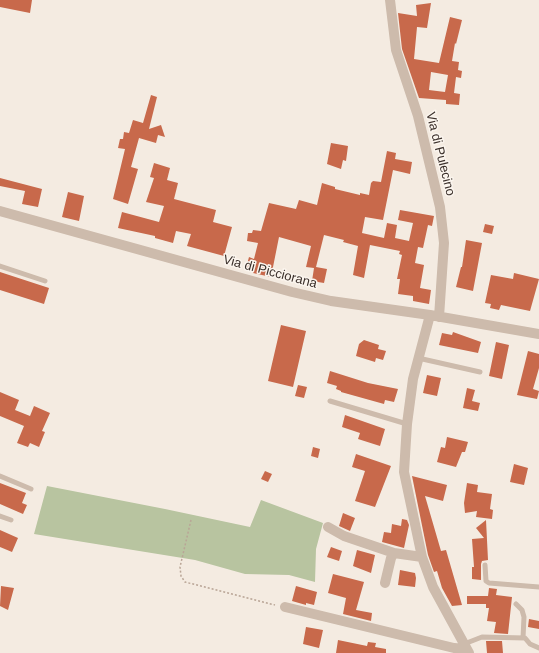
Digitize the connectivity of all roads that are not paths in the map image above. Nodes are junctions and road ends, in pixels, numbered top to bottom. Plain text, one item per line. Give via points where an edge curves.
1 (390, 0) edge
2 (0, 211) edge
3 (0, 266) edge
4 (45, 281) dead end
5 (434, 316) junction
6 (539, 334) edge
7 (418, 358) junction
8 (480, 372) dead end
9 (330, 401) dead end
10 (407, 424) junction
11 (0, 476) edge
12 (31, 490) dead end
13 (0, 516) edge
14 (11, 520) dead end
15 (328, 527) dead end
16 (394, 553) junction
17 (422, 557) junction
18 (485, 565) dead end
19 (385, 583) dead end
20 (539, 587) edge
21 (516, 604) dead end
22 (285, 607) road end
23 (523, 638) junction
24 (539, 648) edge
25 (466, 649) edge

1 - 5 street, Via di Pulecino via 396,50 418,116 440,207 444,243
2 - 5 street, Via di Picciorana via 292,292 331,301
3 - 4 lane
5 - 6 street, Via di Picciorana
5 - 7 street, Via di Pulecino
7 - 8 lane
7 - 10 street, Via di Pulecino
9 - 10 lane
10 - 17 street, Via di Pulecino via 404,472
11 - 12 lane
13 - 14 lane
15 - 16 street via 344,536
16 - 17 street
16 - 19 street
17 - 25 street, Via di Pulecino via 433,587
18 - 20 lane via 486,581 489,583
21 - 23 lane via 524,617
22 - 25 street
23 - 24 lane
23 - 25 lane via 482,637

